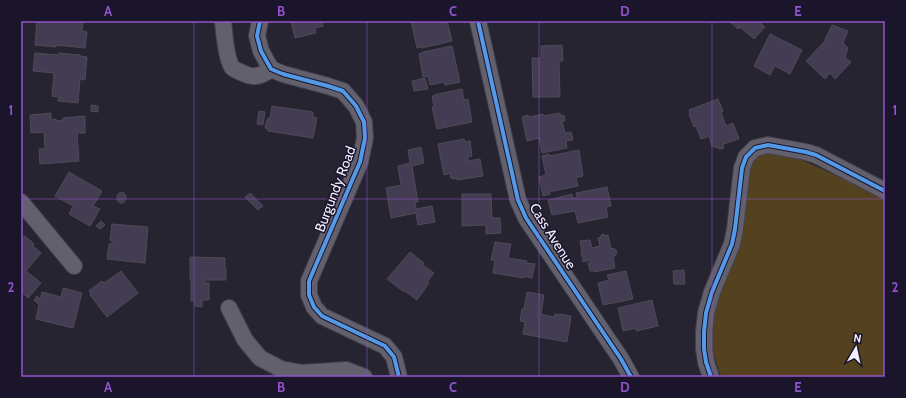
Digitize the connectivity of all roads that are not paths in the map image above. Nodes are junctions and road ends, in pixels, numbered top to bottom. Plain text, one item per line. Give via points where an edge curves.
1 (223, 21) edge
2 (260, 21) edge
3 (478, 21) edge
4 (271, 69) junction
5 (885, 191) edge
6 (21, 202) edge
7 (74, 266) dead end
8 (229, 308) dead end
9 (364, 377) edge
10 (399, 377) edge
11 (631, 377) edge
12 (710, 377) edge

1 - 4 street via 228,57 232,67 249,76 257,76
2 - 4 street via 257,36 261,51
3 - 11 street, Cass Avenue via 518,200 526,218
4 - 10 street, Burgundy Road via 343,91 356,106 364,122 365,138 360,162 309,281 309,295 314,307 322,316 385,346 394,357
5 - 12 street via 816,155 768,145 754,148 746,157 742,168 732,244 712,292 706,314 704,349
6 - 7 street
8 - 9 street via 245,340 260,358 281,369 302,372 346,370

